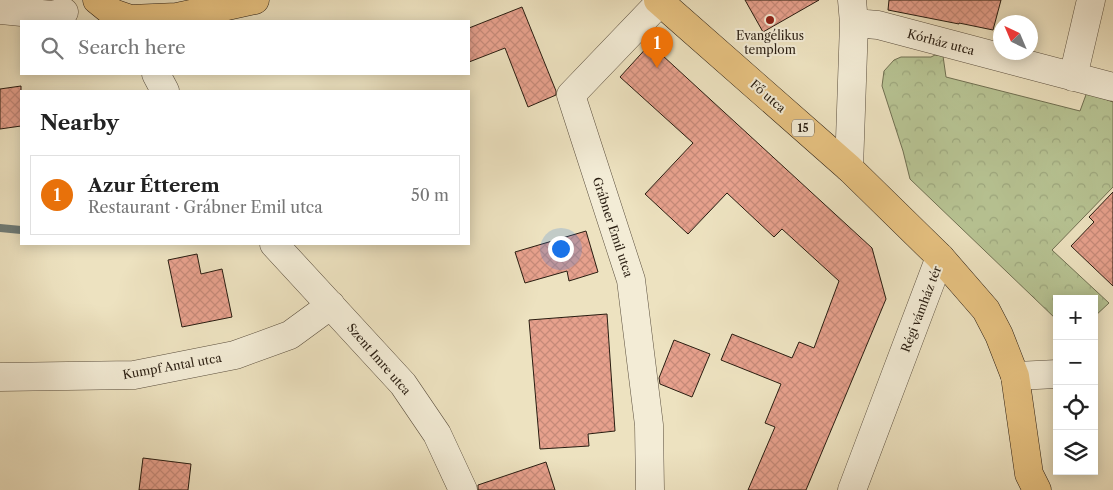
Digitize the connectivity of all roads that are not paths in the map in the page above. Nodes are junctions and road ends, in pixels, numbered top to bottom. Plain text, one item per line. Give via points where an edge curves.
1 (97, 0) edge
2 (255, 0) edge
3 (1091, 0) edge
4 (660, 1) edge
5 (0, 10) edge
6 (64, 12) dead end
7 (853, 12) edge
8 (131, 20) edge
9 (157, 75) edge
10 (1073, 77) junction
11 (1113, 87) edge
12 (164, 90) edge
13 (849, 168) junction
14 (275, 245) edge
15 (940, 258) junction
16 (331, 305) junction
17 (1053, 374) edge
18 (1015, 376) junction
19 (0, 377) edge
20 (463, 490) edge
21 (650, 490) edge
22 (852, 490) edge
23 (1037, 490) edge

1 - 8 main road via 113,13
2 - 8 main road via 177,16
3 - 10 street
4 - 13 main road, Fő utca / 15
4 - 21 street, Grábner Emil utca via 571,95 631,280 649,425
5 - 6 street via 52,15
7 - 10 street, Kórház utca via 878,26
7 - 13 street
9 - 12 street
10 - 11 street, Kórház utca
13 - 15 main road, Fő utca / 15
14 - 16 street, Szent Imre utca
15 - 18 main road, Régi vámház tér / 15 via 986,310
15 - 22 street, Régi vámház tér
16 - 19 street, Kumpf Antal utca via 290,335 235,355 134,375
16 - 20 street, Szent Imre utca via 404,384 437,434
17 - 18 street
18 - 23 main road, Régi vámház tér / 15 via 1029,474

